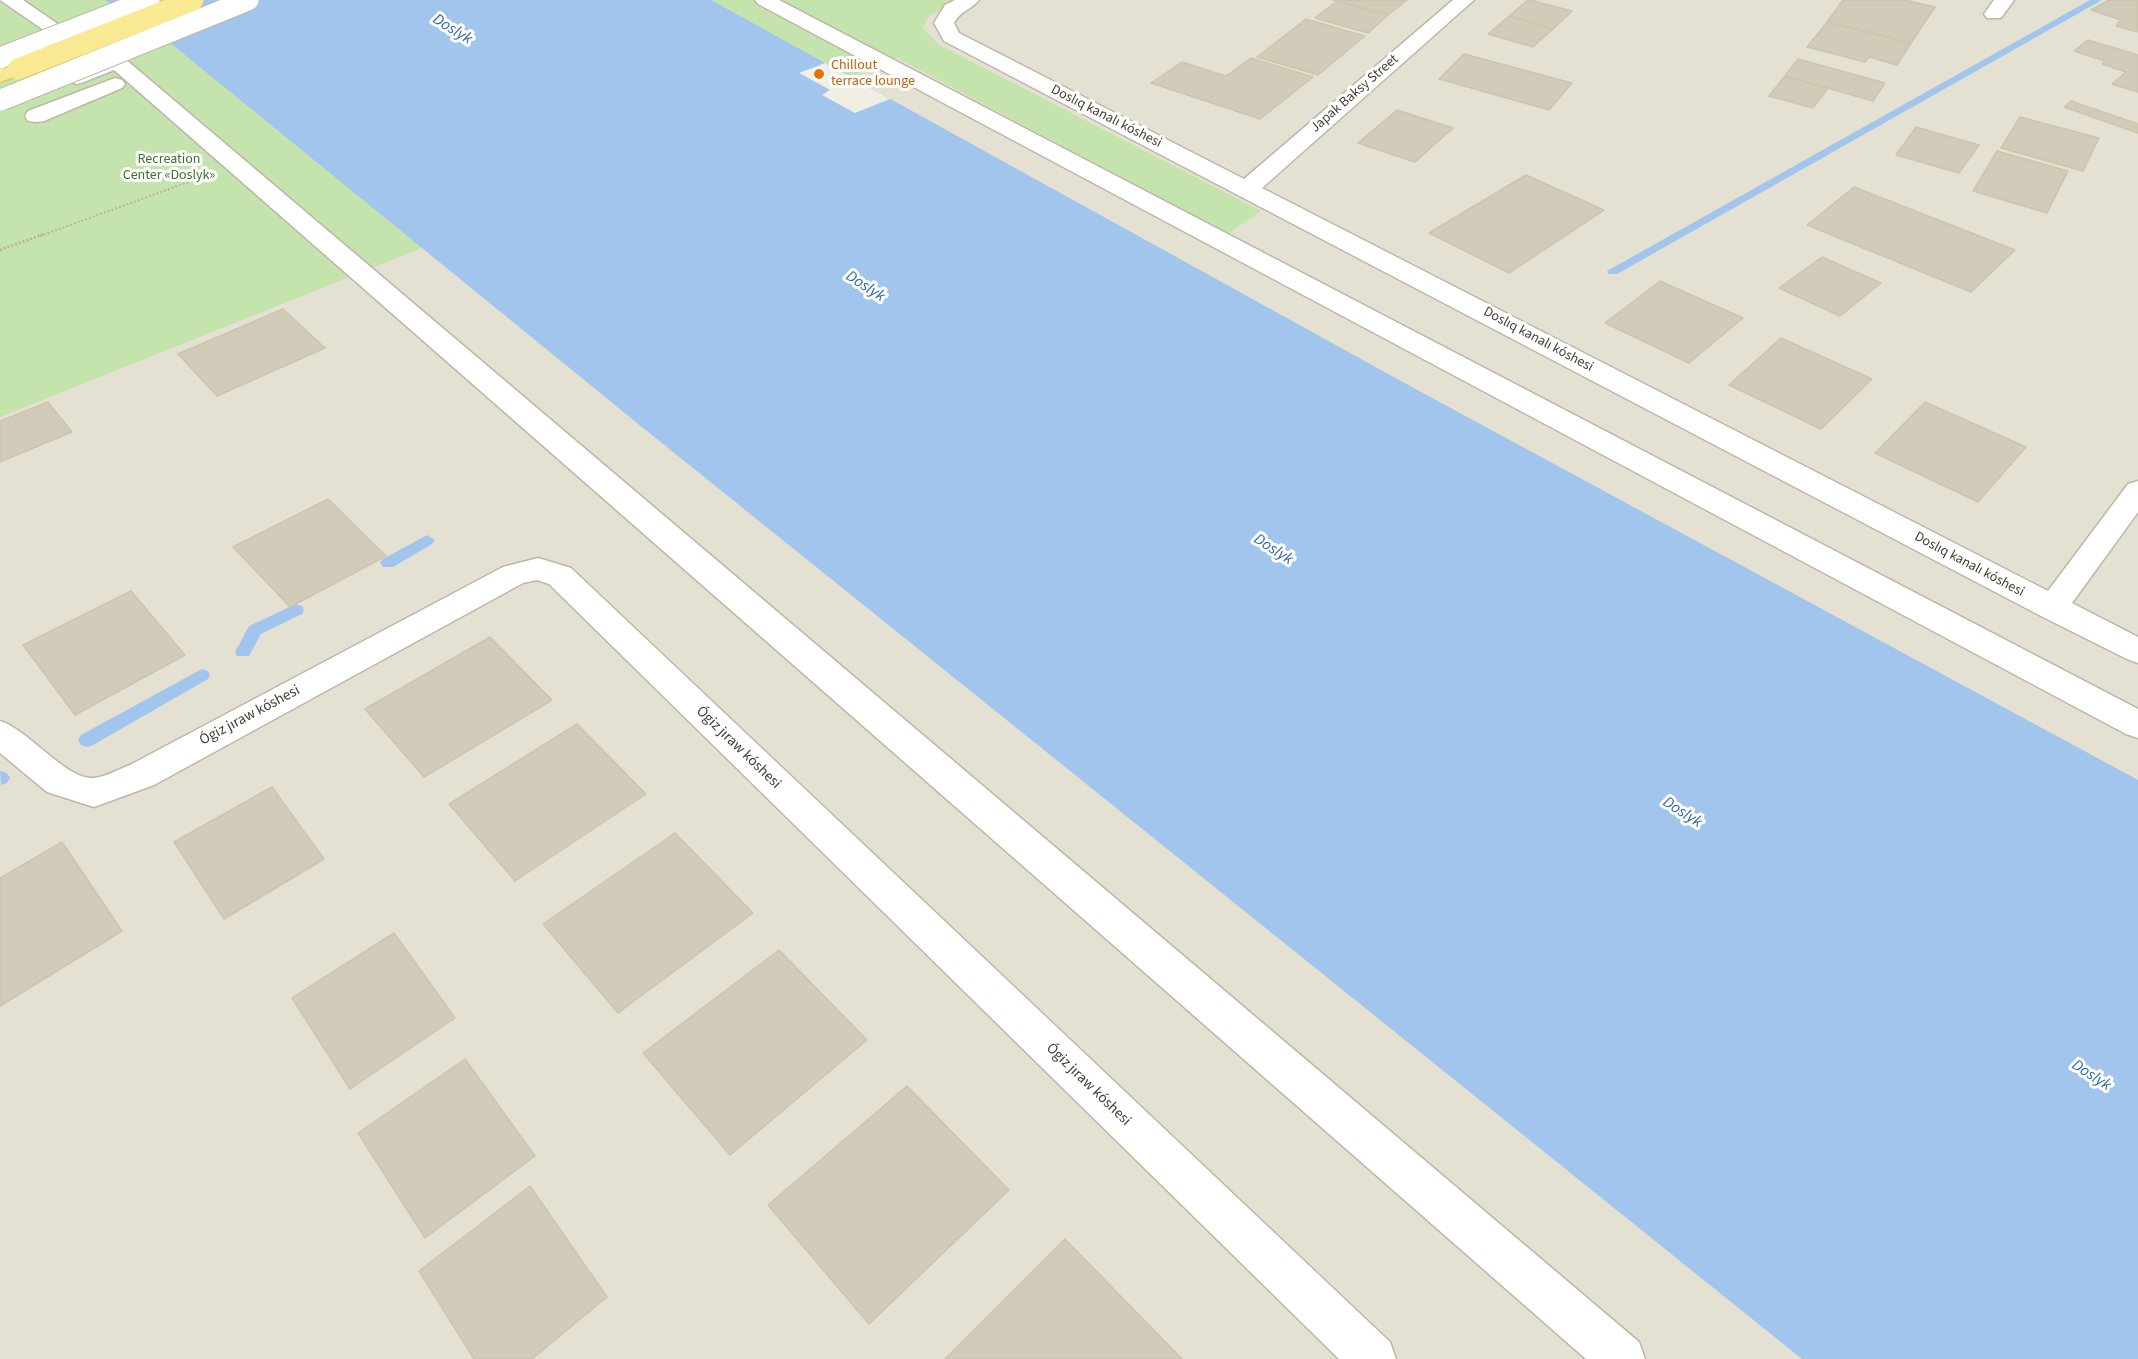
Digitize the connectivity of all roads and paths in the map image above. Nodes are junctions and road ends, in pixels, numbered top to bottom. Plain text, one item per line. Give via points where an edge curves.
1 (10, 0) edge
2 (149, 0) edge
3 (193, 0) edge
4 (248, 0) edge
5 (765, 0) edge
6 (969, 0) edge
7 (1464, 0) edge
8 (55, 29) dead end
9 (0, 58) edge
10 (9, 73) edge
11 (134, 76) junction
12 (6, 102) edge
13 (36, 116) dead end
14 (236, 165) junction
15 (1247, 189) junction
16 (0, 250) edge
17 (2138, 491) edge
18 (2052, 608) junction
19 (2138, 651) edge
20 (2138, 725) edge
21 (0, 734) edge
22 (1373, 1359) edge
23 (1622, 1359) edge

1 - 8 street
2 - 9 street, bridge
3 - 10 main road, bridge
4 - 12 street, bridge
5 - 20 street
6 - 15 street, Doslıq kanalı kóshesi via 952,9 944,23 951,37
7 - 15 street, Japak Baksy Street
11 - 12 street via 117,62
11 - 13 street
11 - 14 street
14 - 16 path
14 - 23 street
15 - 18 street, Doslıq kanalı kóshesi
17 - 18 street
18 - 19 street, Doslıq kanalı kóshesi
21 - 22 street, Ógiz jıraw kóshesi via 59,782 94,793 142,775 514,575 538,570 560,576

